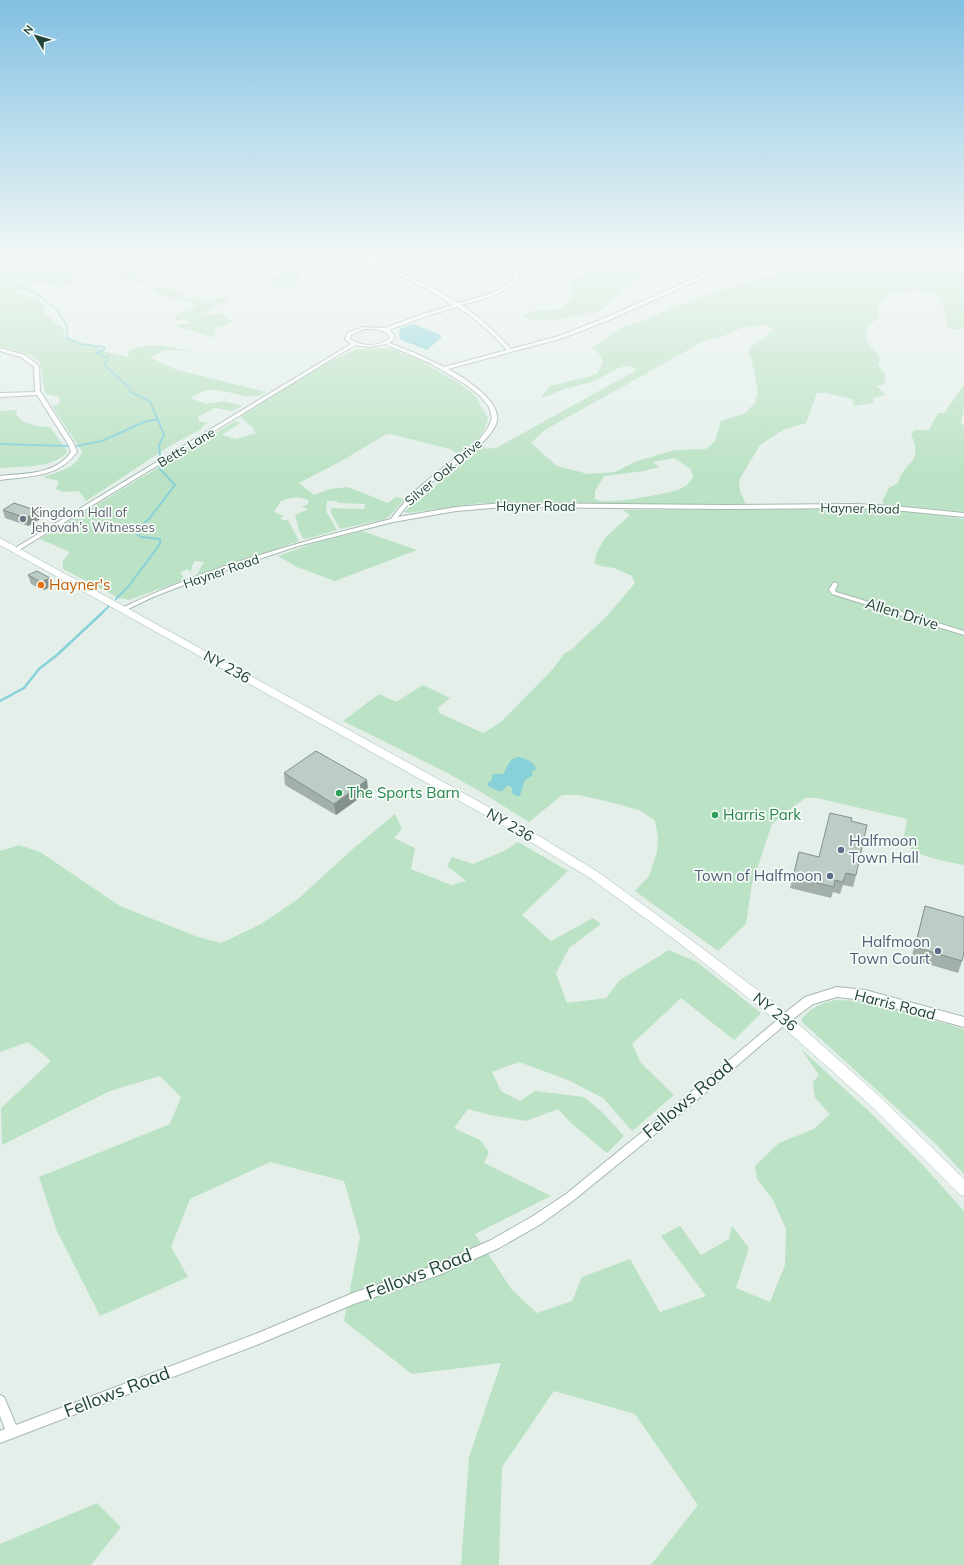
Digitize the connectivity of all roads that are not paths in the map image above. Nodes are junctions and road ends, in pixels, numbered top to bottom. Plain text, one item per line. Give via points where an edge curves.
1 (356, 331) edge
2 (386, 331) edge
3 (491, 331) edge
4 (576, 331) edge
5 (386, 343) junction
6 (354, 344) junction
7 (0, 349) edge
8 (510, 351) junction
9 (443, 369) junction
10 (39, 393) junction
11 (0, 395) edge
12 (0, 478) edge
13 (964, 515) edge
14 (393, 520) junction
15 (0, 541) edge
16 (17, 550) junction
17 (835, 584) dead end
18 (124, 609) junction
19 (964, 633) edge
20 (785, 1019) junction
21 (964, 1022) edge
22 (964, 1189) edge
23 (0, 1401) edge
24 (13, 1432) junction
25 (0, 1437) edge

1 - 6 street via 347,337
2 - 5 street via 392,338
3 - 8 street
4 - 8 street
5 - 6 street via 367,346
5 - 9 street, Silver Oak Drive via 409,351
6 - 16 street, Betts Lane
7 - 10 street via 23,356 36,366
8 - 9 street
9 - 14 street, Silver Oak Drive via 483,395 495,418 480,443 407,500
10 - 11 street
10 - 12 street via 74,452 65,463 51,470
13 - 14 street, Hayner Road via 855,506 504,505 456,509
14 - 18 street, Hayner Road via 285,549 177,585
15 - 16 main road, NY 236 / NY 236
16 - 18 main road, NY 236 / NY 236
17 - 19 street, Allen Drive via 832,591 840,595
18 - 20 main road, NY 236 / NY 236 via 512,825 594,875
20 - 21 street, Harris Road via 809,1000 837,992 865,995
20 - 22 main road, NY 236 / NY 236 via 873,1099
20 - 24 street, Fellows Road via 570,1197 495,1244 435,1271 353,1299 259,1338
23 - 24 street
24 - 25 street, Fellows Road

